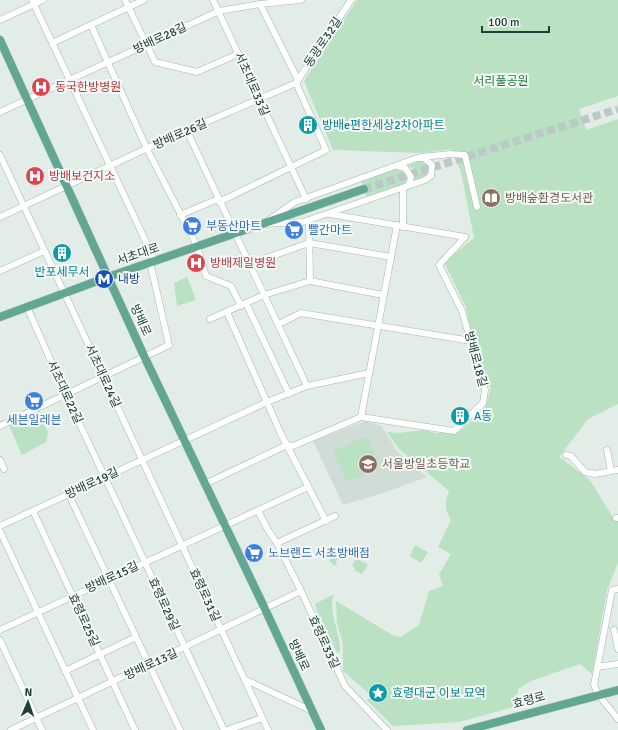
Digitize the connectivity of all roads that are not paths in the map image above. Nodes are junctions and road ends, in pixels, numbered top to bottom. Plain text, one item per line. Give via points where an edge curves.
1 (44, 0) edge
2 (125, 0) edge
3 (144, 0) edge
4 (213, 0) edge
5 (300, 0) edge
6 (351, 0) edge
7 (33, 2) edge
8 (260, 4) junction
9 (128, 7) junction
10 (219, 11) junction
11 (0, 20) edge
12 (91, 25) junction
13 (0, 40) edge
14 (52, 43) junction
15 (145, 45) junction
16 (238, 54) junction
17 (108, 62) junction
18 (70, 79) junction
19 (297, 81) junction
20 (26, 99) junction
21 (259, 99) junction
22 (0, 112) edge
23 (187, 131) junction
24 (147, 149) junction
25 (0, 155) edge
26 (420, 157) junction
27 (111, 166) junction
28 (395, 166) junction
29 (290, 168) junction
30 (66, 187) junction
31 (364, 189) tunnel mouth
32 (403, 189) junction
33 (306, 199) junction
34 (218, 200) junction
35 (23, 206) junction
36 (477, 207) dead end
37 (328, 214) junction
38 (180, 215) junction
39 (0, 218) edge
40 (309, 220) junction
41 (263, 224) junction
42 (400, 226) junction
43 (234, 233) junction
44 (310, 243) junction
45 (197, 246) junction
46 (44, 251) junction
47 (390, 257) junction
48 (153, 262) junction
49 (249, 264) junction
50 (0, 271) edge
51 (108, 277) junction
52 (310, 281) junction
53 (64, 293) junction
54 (264, 295) junction
55 (383, 295) junction
56 (243, 305) junction
57 (27, 307) junction
58 (227, 312) junction
59 (0, 317) edge
60 (210, 319) dead end
61 (279, 324) junction
62 (377, 325) junction
63 (471, 341) junction
64 (145, 358) junction
65 (369, 373) junction
66 (104, 377) junction
67 (308, 386) junction
68 (289, 394) junction
69 (66, 395) junction
70 (267, 402) junction
71 (361, 416) junction
72 (0, 426) edge
73 (184, 440) junction
74 (287, 445) junction
75 (607, 450) dead end
76 (566, 455) dead end
77 (0, 460) edge
78 (142, 460) junction
79 (4, 469) dead end
80 (618, 470) edge
81 (611, 471) junction
82 (105, 477) junction
83 (205, 484) junction
84 (308, 487) junction
85 (69, 495) junction
86 (33, 511) junction
87 (258, 511) junction
88 (335, 516) dead end
89 (326, 521) junction
90 (0, 526) edge
91 (225, 526) junction
92 (0, 531) edge
93 (277, 543) junction
94 (182, 544) junction
95 (145, 562) junction
96 (108, 579) junction
97 (615, 590) edge
98 (301, 591) junction
99 (73, 596) junction
100 (265, 609) junction
101 (38, 612) junction
102 (0, 630) edge
103 (222, 630) junction
104 (616, 630) edge
105 (603, 632) junction
106 (136, 637) junction
107 (0, 640) edge
108 (185, 648) junction
109 (618, 649) edge
110 (100, 654) junction
111 (618, 664) edge
112 (149, 665) junction
113 (597, 667) junction
114 (65, 670) junction
115 (244, 679) junction
116 (113, 682) junction
117 (618, 690) edge
118 (598, 694) junction
119 (78, 698) junction
120 (312, 710) junction
121 (36, 718) junction
122 (262, 718) junction
123 (618, 719) edge
124 (318, 728) edge
125 (11, 730) edge
126 (42, 730) edge
127 (93, 730) edge
128 (135, 730) edge
129 (180, 730) edge
130 (226, 730) edge
131 (268, 730) edge
132 (329, 730) edge
133 (387, 730) edge
134 (467, 730) edge

1 - 7 street
2 - 9 street
3 - 9 street
4 - 10 street, 서초대로33길
5 - 8 street, 방배로28길
6 - 19 street, 동광로32길
7 - 11 street
7 - 14 street
8 - 10 street, 방배로28길
8 - 19 street
9 - 12 street
9 - 15 street
10 - 15 street, 방배로28길
10 - 16 street, 서초대로33길
12 - 14 street
12 - 17 street
13 - 20 main road, 방배로
14 - 18 street
15 - 16 street via 155,62 197,72
15 - 17 street, 방배로28길
16 - 21 street, 서초대로33길
17 - 18 street, 방배로28길
17 - 24 street
18 - 20 street, 방배로28길
18 - 27 street
19 - 21 street, 방배로26길
19 - 29 street via 326,150
20 - 22 street, 방배로28길
20 - 30 main road, 방배로
21 - 23 street, 방배로26길
21 - 29 street, 서초대로33길
23 - 24 street, 방배로26길
23 - 34 street
24 - 27 street, 방배로26길
24 - 38 street
25 - 35 street, 서초대로24길
26 - 28 street, 서초대로
26 - 32 street, 서초대로 via 430,162 433,169 431,176
26 - 36 street via 465,155
27 - 30 street, 방배로26길
27 - 48 street
28 - 32 street via 405,168 410,173 410,181
28 - 33 street, 서초대로
29 - 33 street, 서초대로33길
29 - 34 street
30 - 35 street, 방배로26길
30 - 51 main road, 방배로
31 - 41 main road, 서초대로
32 - 37 street, 서초대로
32 - 42 street
33 - 41 street, 서초대로 via 295,202
34 - 38 street
34 - 43 street
35 - 39 street, 방배로26길
35 - 46 street, 서초대로24길
37 - 40 street, 서초대로
37 - 42 street
38 - 45 street
40 - 41 street, 서초대로
40 - 44 street
41 - 43 main road, 서초대로
42 - 47 street
42 - 63 street, 방배로18길 via 465,237 439,265 462,311
43 - 45 main road, 서초대로
43 - 49 street
44 - 47 street
44 - 49 street
44 - 52 street
45 - 48 main road, 서초대로
45 - 56 street via 206,276 231,286
46 - 50 street
46 - 53 street, 서초대로24길
47 - 55 street
48 - 51 main road, 서초대로
48 - 64 street via 169,345
49 - 54 street
51 - 53 main road, 서초대로
51 - 64 main road, 방배로
52 - 54 street
52 - 55 street
53 - 57 main road, 서초대로
53 - 66 street, 서초대로24길
54 - 56 street
54 - 61 street
55 - 62 street
56 - 58 street
56 - 68 street
57 - 59 main road, 서초대로
57 - 69 street, 서초대로22길
58 - 60 street
58 - 70 street
61 - 62 street via 301,313
61 - 67 street
62 - 63 street
62 - 65 street
63 - 71 street, 방배로18길 via 485,390 483,402 454,431
64 - 66 street
64 - 73 main road, 방배로
65 - 67 street, 방배로19길
65 - 71 street
66 - 69 street
66 - 78 street, 서초대로24길
67 - 68 street, 방배로19길
68 - 70 street, 방배로19길
69 - 72 street
69 - 82 street, 서초대로22길
70 - 73 street, 방배로19길
70 - 74 street
71 - 74 street via 293,446
73 - 78 street, 방배로19길
73 - 83 main road, 방배로
74 - 83 street
74 - 84 street
75 - 81 street
76 - 81 street via 571,456 585,472 595,474
77 - 79 street
78 - 82 street, 방배로19길
78 - 94 street, 효령로31길
80 - 81 street
82 - 85 street, 방배로19길
82 - 95 street, 효령로29길
83 - 91 main road, 방배로
84 - 87 street, 방배로15길
84 - 89 street
85 - 86 street, 방배로19길
85 - 96 street
86 - 90 street, 방배로19길
86 - 99 street, 효령로25길
87 - 91 street, 방배로15길
87 - 93 street, 효령로33길
88 - 89 street
89 - 93 street
91 - 94 street, 방배로15길
91 - 100 main road, 방배로
92 - 101 street
93 - 98 street, 효령로33길
94 - 95 street, 방배로15길
94 - 103 street, 효령로31길
95 - 96 street, 방배로15길
95 - 108 street, 효령로29길
96 - 99 street, 방배로15길
96 - 106 street
97 - 105 street
98 - 100 street
98 - 133 street, 효령로33길 via 345,686
99 - 101 street, 방배로15길
99 - 110 street, 효령로25길
100 - 103 street, 방배로13길
100 - 120 main road, 방배로
101 - 102 street, 방배로15길
101 - 114 street
103 - 108 street, 방배로13길
103 - 115 street, 효령로31길
104 - 105 street
104 - 109 street
105 - 113 street
106 - 110 street
106 - 112 street
107 - 121 street
108 - 112 street, 방배로13길
108 - 130 street, 효령로29길
110 - 114 street
110 - 116 street, 효령로25길
111 - 113 street
112 - 116 street, 방배로13길
112 - 129 street
113 - 118 street via 594,685
114 - 119 street
115 - 120 street
115 - 122 street, 효령로31길
116 - 119 street, 방배로13길
116 - 128 street, 효령로25길
117 - 118 main road, 효령로
118 - 123 street
118 - 134 main road, 효령로
119 - 121 street, 방배로13길
119 - 127 street
120 - 124 main road, 방배로
121 - 125 street, 방배로13길
121 - 126 street
122 - 130 street
122 - 131 street, 효령로31길
124 - 132 main road

